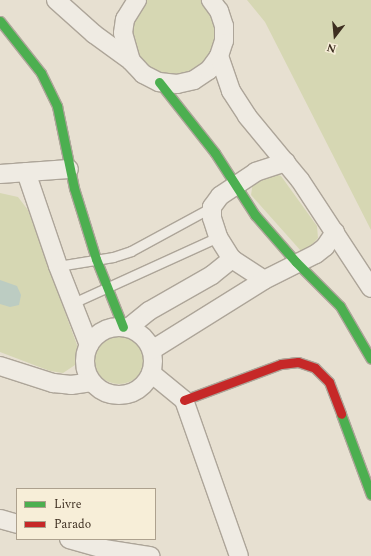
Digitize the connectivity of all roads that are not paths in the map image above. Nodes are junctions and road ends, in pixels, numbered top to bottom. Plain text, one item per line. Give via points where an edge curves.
1 (56, 0) edge
2 (137, 0) edge
3 (211, 0) edge
4 (1, 23) edge
5 (220, 56) junction
6 (131, 61) junction
7 (159, 82) junction
8 (286, 162) junction
9 (69, 169) junction
10 (26, 172) junction
11 (0, 174) edge
12 (237, 186) junction
13 (212, 207) junction
14 (335, 232) junction
15 (218, 237) junction
16 (96, 259) junction
17 (232, 259) junction
18 (296, 262) junction
19 (58, 266) junction
20 (264, 280) junction
21 (109, 288) junction
22 (371, 288) edge
23 (73, 303) junction
24 (126, 328) junction
25 (88, 345) junction
26 (152, 350) junction
27 (371, 359) edge
28 (0, 366) edge
29 (151, 373) junction
30 (92, 382) junction
31 (184, 400) junction
32 (371, 494) edge
33 (0, 519) edge
34 (16, 524) edge
35 (72, 540) edge
36 (150, 556) edge
37 (239, 556) edge

1 - 6 street via 94,34
2 - 6 street via 125,19 123,34
3 - 5 street via 219,11 224,26
4 - 9 street via 41,73 57,106
5 - 7 street via 209,70 194,80 177,84
5 - 8 street via 230,91 247,116
6 - 7 street via 143,74
7 - 12 street via 215,153
8 - 12 street via 256,172
8 - 14 street
9 - 10 street
9 - 16 street
10 - 11 street
10 - 19 street
12 - 13 street via 220,196
12 - 18 street via 255,215
13 - 15 street via 212,218
13 - 16 lane via 131,251
14 - 18 street via 321,251
14 - 22 street
15 - 17 street
15 - 21 lane
16 - 19 lane
16 - 21 street
17 - 20 street
17 - 24 street via 212,275 149,311
18 - 20 street
18 - 27 street via 340,306
19 - 23 street
20 - 26 street
21 - 23 lane
21 - 24 street
23 - 25 street
24 - 25 street via 103,331
24 - 26 street via 143,336
25 - 30 street via 85,364
26 - 29 street
28 - 30 street via 53,383 71,385
29 - 30 street via 141,388 124,395 106,393
29 - 31 street
31 - 32 street via 281,364 298,362 315,368 329,382
31 - 37 street
33 - 34 street
35 - 36 street via 104,549

